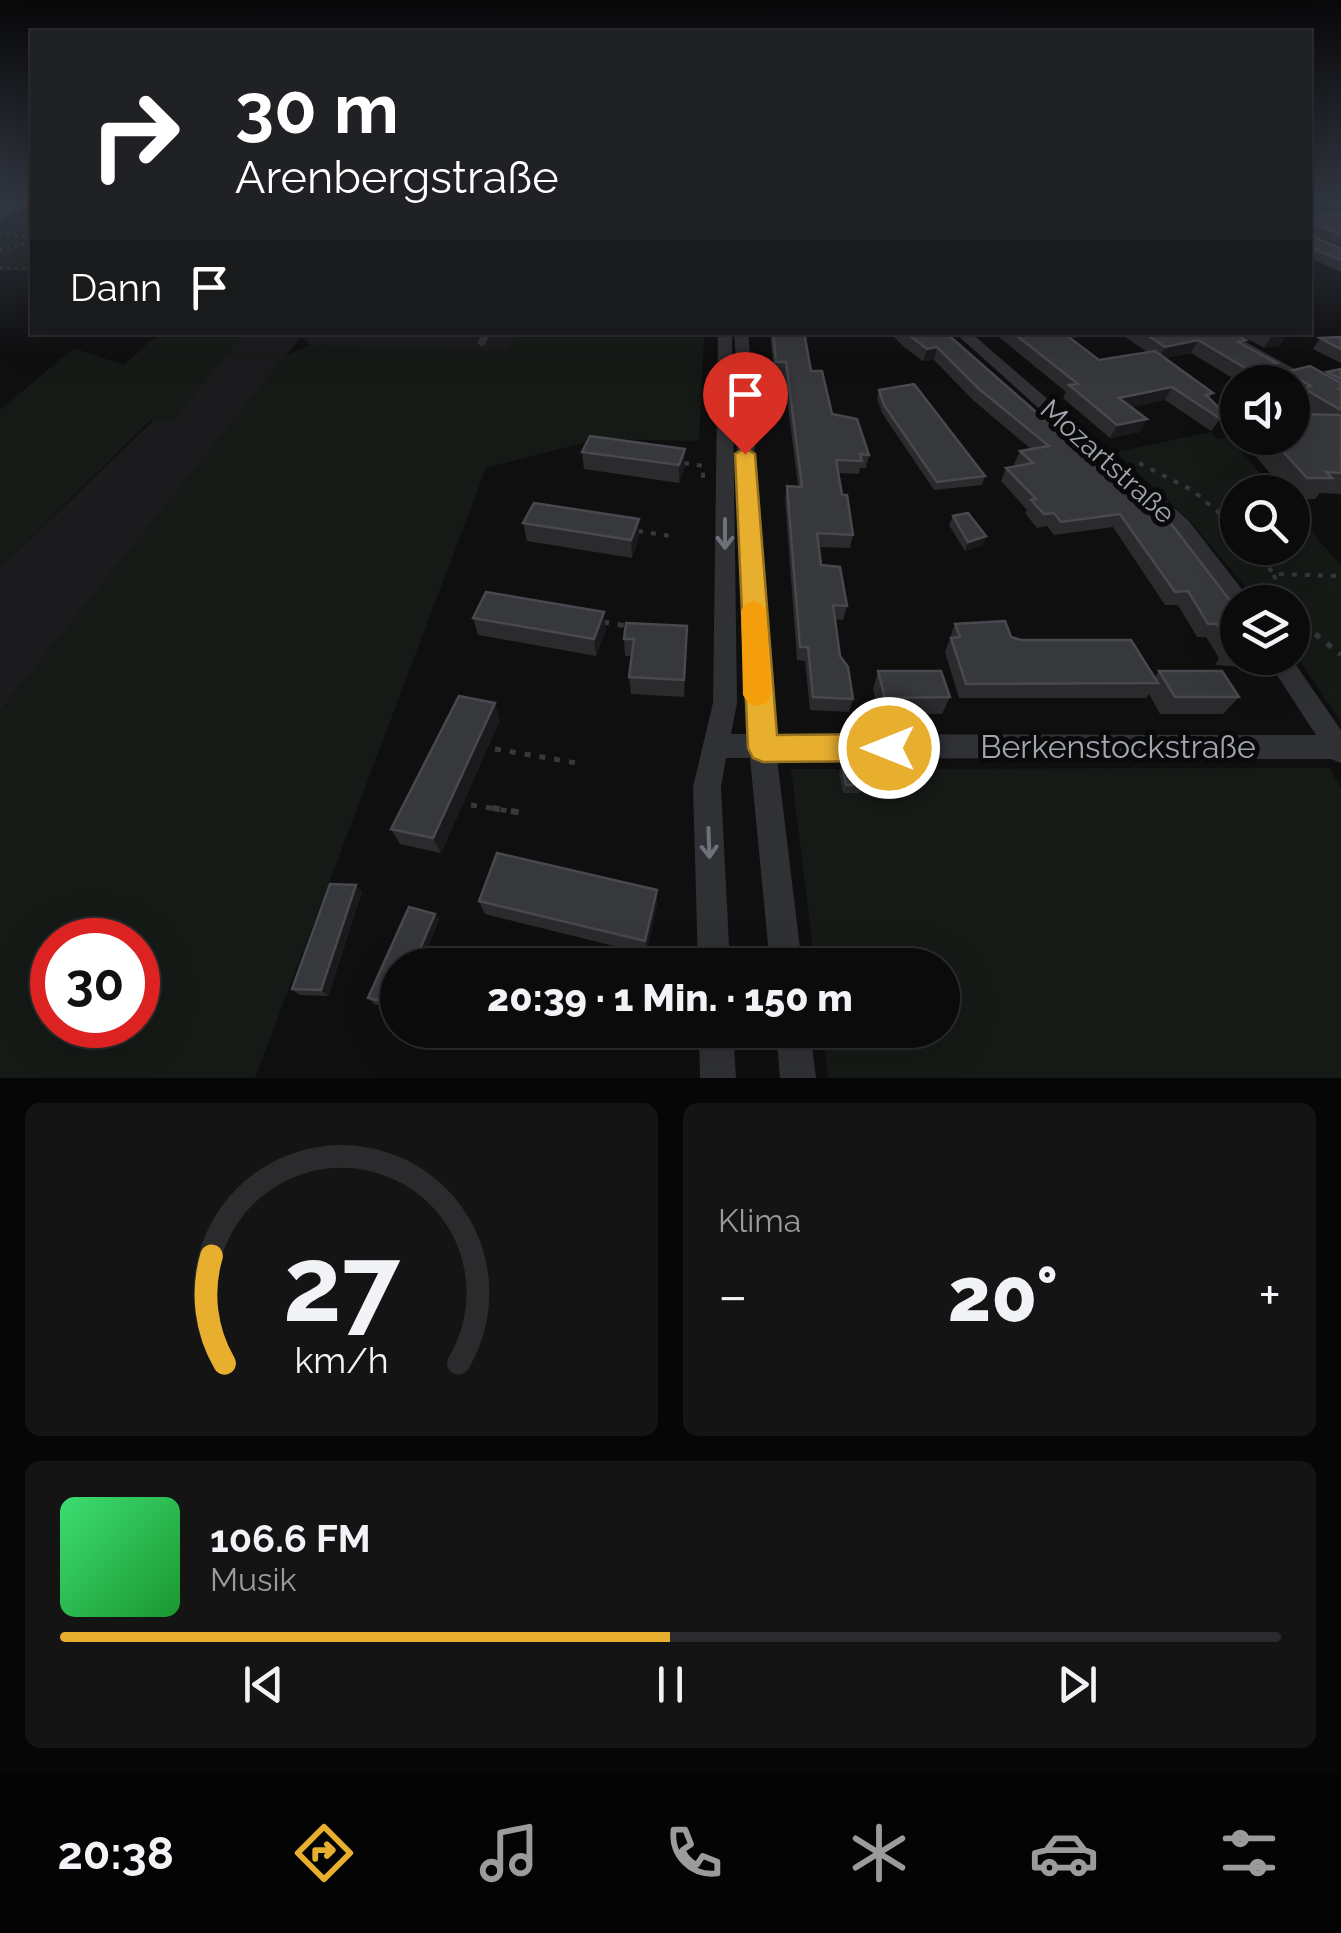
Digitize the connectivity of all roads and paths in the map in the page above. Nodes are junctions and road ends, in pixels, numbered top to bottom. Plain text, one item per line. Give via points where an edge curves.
1 (0, 268) edge
2 (30, 269) edge
3 (486, 335) edge
4 (726, 335) edge
5 (741, 335) edge
6 (964, 335) edge
7 (1222, 335) edge
8 (482, 342) dead end
9 (1341, 402) edge
10 (1109, 460) junction
11 (684, 463) edge
12 (704, 482) dead end
13 (1220, 514) edge
14 (634, 531) edge
15 (670, 536) dead end
16 (1266, 565) edge
17 (1274, 574) junction
18 (1341, 576) edge
19 (1228, 585) edge
20 (1275, 585) edge
21 (588, 620) edge
22 (626, 626) edge
23 (1310, 630) edge
24 (1341, 654) edge
25 (1290, 675) edge
26 (715, 746) junction
27 (763, 748) junction
28 (1340, 748) edge
29 (495, 749) dead end
30 (583, 764) dead end
31 (471, 805) dead end
32 (524, 812) dead end
33 (713, 948) edge
34 (784, 948) edge
35 (717, 1048) edge
36 (795, 1048) edge
37 (718, 1078) edge
38 (798, 1078) edge

1 - 2 path
3 - 8 lane
4 -> 26 street via 720,427 725,703
5 - 27 street
6 - 10 street, Mozartstraße
7 - 9 street
10 - 13 path via 1151,467
10 - 19 street, Mozartstraße via 1181,526
11 - 12 path via 702,466
14 - 15 path
16 - 17 path
17 - 18 path
17 - 20 path
21 - 22 path
23 - 24 path
25 - 28 street
26 - 27 street, Berkenstockstraße
26 -> 33 street via 707,786
27 - 28 street, Berkenstockstraße
27 - 34 street
29 - 30 path
31 - 32 path
35 - 37 street
36 - 38 street

